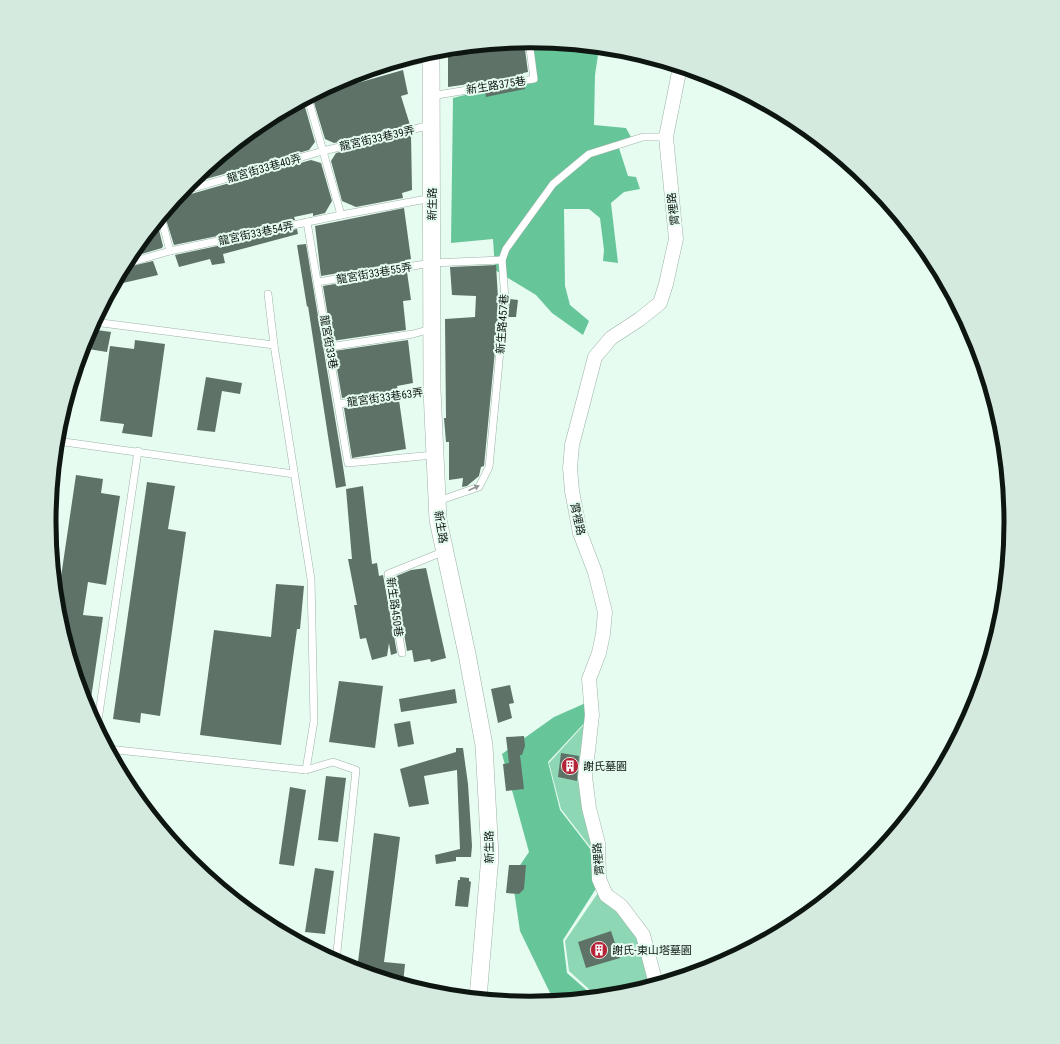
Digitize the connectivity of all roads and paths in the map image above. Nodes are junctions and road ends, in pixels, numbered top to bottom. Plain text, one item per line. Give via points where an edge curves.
1 (530, 48) edge
2 (431, 59) edge
3 (679, 72) edge
4 (431, 96) junction
5 (309, 103) edge
6 (431, 125) junction
7 (666, 137) junction
8 (322, 151) junction
9 (194, 188) edge
10 (432, 198) junction
11 (341, 215) junction
12 (307, 222) junction
13 (163, 223) edge
14 (170, 251) junction
15 (502, 260) junction
16 (135, 261) edge
17 (431, 264) junction
18 (318, 282) junction
19 (268, 294) dead end
20 (100, 323) edge
21 (432, 329) junction
22 (274, 346) junction
23 (330, 347) junction
24 (432, 390) junction
25 (339, 404) junction
26 (63, 442) edge
27 (138, 451) junction
28 (434, 455) junction
29 (294, 474) junction
30 (438, 502) junction
31 (445, 551) junction
32 (402, 653) dead end
33 (98, 717) edge
34 (114, 749) edge
35 (306, 770) junction
36 (337, 954) edge
37 (655, 979) edge
38 (478, 993) edge

1 - 4 lane, 新生路375巷 via 534,79
2 - 4 street, 新生路
3 - 7 street, 霄裡路
4 - 6 street, 新生路
5 - 8 lane
6 - 8 lane, 龍宮街33巷39弄
6 - 10 street, 新生路
7 - 15 lane via 643,137 589,154 553,184 506,249
7 - 37 street, 霄裡路 via 676,239 666,284 660,303 611,338 595,357 572,445 570,468 580,533 595,572 605,612 599,653 589,679 592,715 585,777 588,808 598,843 600,879 606,895 620,906 643,935
8 - 9 lane, 龍宮街33巷40弄
8 - 11 lane
10 - 11 lane, 龍宮街33巷54弄
10 - 17 street, 新生路
11 - 12 lane, 龍宮街33巷54弄
12 - 14 lane, 龍宮街33巷54弄
12 - 18 lane, 龍宮街33巷
13 - 14 lane
14 - 16 lane, 龍宮街33巷54弄
15 - 17 lane, 龍宮街33巷55弄
30 -> 15 lane, 新生路457巷 via 479,487 489,467 505,298
17 - 18 lane, 龍宮街33巷55弄
17 - 21 street, 新生路
18 - 23 lane, 龍宮街33巷
19 - 22 lane
20 - 22 lane
21 - 23 lane
21 - 24 street, 新生路
22 - 29 lane
23 - 25 lane, 龍宮街33巷
24 - 25 lane, 龍宮街33巷63弄
24 - 28 street, 新生路
25 - 28 lane, 龍宮街33巷 via 348,463
26 - 27 lane
27 - 29 lane
27 - 33 lane
28 - 30 street, 新生路
29 - 35 lane via 311,579 314,721
30 - 31 street, 新生路 via 438,520
31 - 32 lane, 新生路450巷 via 388,574
31 - 38 street, 新生路 via 484,745 490,856
34 - 35 lane
35 - 36 lane via 333,762 356,770

